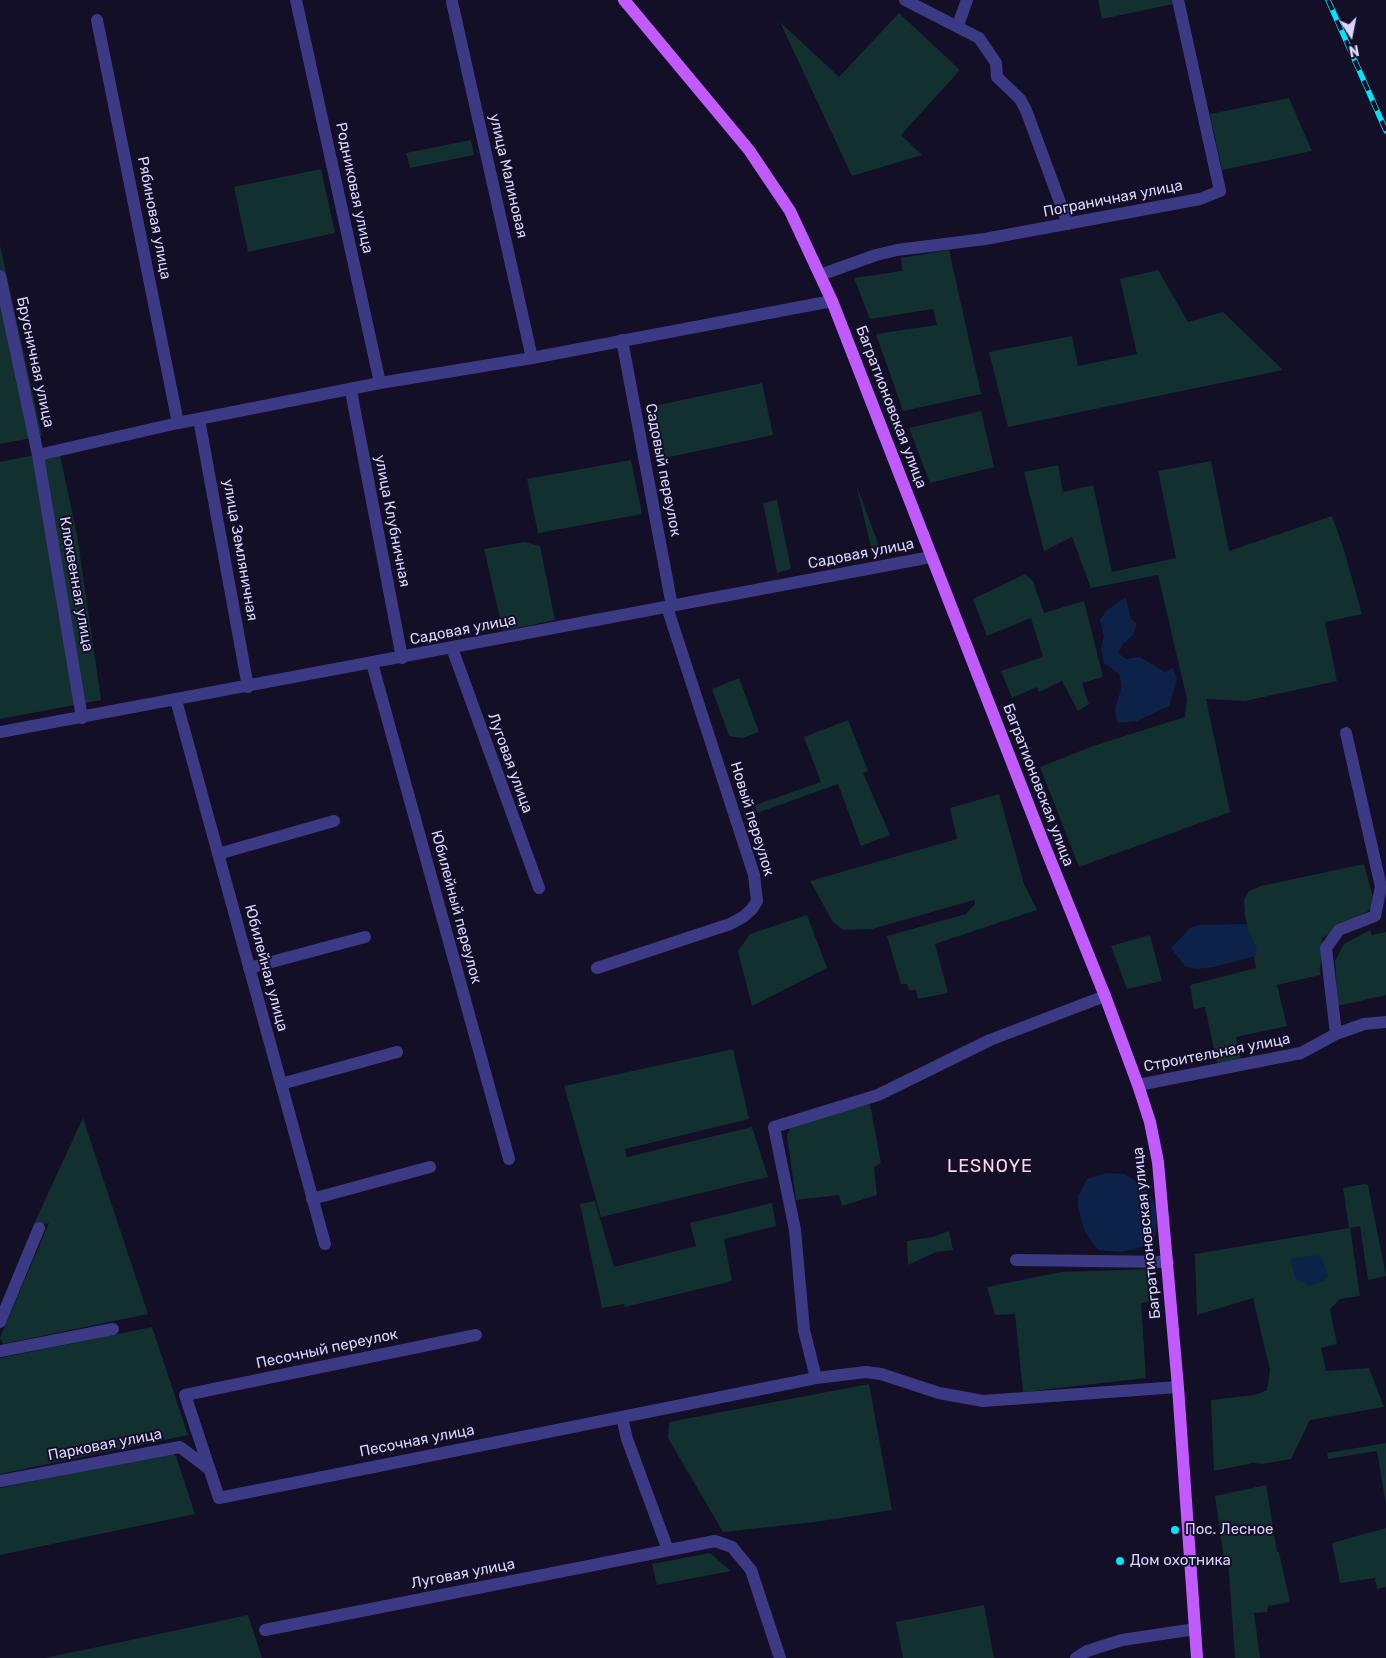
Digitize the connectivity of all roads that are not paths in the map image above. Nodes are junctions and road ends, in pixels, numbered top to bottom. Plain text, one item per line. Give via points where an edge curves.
1 (296, 0) edge
2 (624, 0) edge
3 (906, 0) edge
4 (967, 0) edge
5 (1178, 0) edge
6 (452, 2) dead end
7 (97, 20) dead end
8 (958, 25) junction
9 (1068, 224) junction
10 (0, 276) edge
11 (820, 276) junction
12 (832, 301) junction
13 (622, 340) junction
14 (532, 358) junction
15 (380, 383) junction
16 (351, 391) junction
17 (199, 419) junction
18 (178, 423) junction
19 (38, 455) junction
20 (932, 557) junction
21 (670, 607) junction
22 (452, 648) junction
23 (402, 658) junction
24 (372, 663) junction
25 (248, 687) junction
26 (176, 700) junction
27 (82, 718) junction
28 (0, 732) edge
29 (1346, 733) dead end
30 (334, 821) dead end
31 (218, 854) junction
32 (539, 888) dead end
33 (364, 937) dead end
34 (249, 968) junction
35 (596, 968) dead end
36 (1105, 996) junction
37 (1386, 1022) edge
38 (1336, 1034) junction
39 (397, 1052) dead end
40 (281, 1084) junction
41 (1138, 1085) junction
42 (509, 1159) dead end
43 (430, 1167) dead end
44 (312, 1199) junction
45 (39, 1228) dead end
46 (324, 1244) dead end
47 (1016, 1260) dead end
48 (1168, 1262) junction
49 (0, 1322) edge
50 (113, 1329) dead end
51 (476, 1335) dead end
52 (0, 1351) edge
53 (816, 1378) junction
54 (1178, 1388) junction
55 (622, 1417) junction
56 (209, 1469) junction
57 (0, 1481) edge
58 (668, 1550) junction
59 (1195, 1629) junction
60 (265, 1630) dead end
61 (780, 1658) edge
62 (1076, 1658) edge
63 (1197, 1658) edge

1 - 15 street, Родниковая улица
2 - 11 main road, Багратионовская улица via 749,150 790,210
3 - 8 street
4 - 8 street
5 - 9 street, Пограничная улица via 1220,191 1200,199
6 - 14 street, улица Малиновая
7 - 18 street, Рябиновая улица
8 - 9 street via 979,38 996,63 997,77 1023,105
9 - 11 street, Пограничная улица via 897,250
10 - 19 street, Брусничная улица
11 - 12 main road, Багратионовская улица
12 - 13 street
12 - 20 main road, Багратионовская улица
13 - 14 street
13 - 21 street, Садовый переулок
14 - 15 street
15 - 16 street
16 - 17 street
16 - 23 street, улица Клубничная
17 - 18 street
17 - 25 street, улица Земляничная
18 - 19 street
19 - 27 street, Клюквенная улица
20 - 21 street, Садовая улица
20 - 36 main road, Багратионовская улица
21 - 22 street, Садовая улица
21 - 35 street, Новый переулок via 754,875 756,901 748,913 730,924
22 - 23 street, Садовая улица
22 - 32 street, Луговая улица
23 - 24 street, Садовая улица
24 - 25 street, Садовая улица
24 - 42 street, Юбилейный переулок
25 - 26 street, Садовая улица
26 - 27 street, Садовая улица
26 - 31 street, Юбилейная улица
27 - 28 street, Садовая улица
29 - 38 street via 1381,887 1375,916 1338,930 1326,948
30 - 31 street
31 - 34 street, Юбилейная улица
33 - 34 street
34 - 40 street, Юбилейная улица
36 - 41 main road, Багратионовская улица
36 - 53 street via 990,1040 878,1095 774,1127 794,1230 804,1330
37 - 38 street, Строительная улица via 1364,1024
38 - 41 street, Строительная улица via 1301,1053
39 - 40 street
40 - 44 street, Юбилейная улица
41 - 48 main road, Багратионовская улица via 1158,1162
43 - 44 street
44 - 46 street, Юбилейная улица
45 - 49 street
47 - 48 street
48 - 54 main road, Багратионовская улица
50 - 52 street
51 - 56 street, Песочный переулок via 185,1395
53 - 54 street, Песочная улица via 866,1372 881,1374 939,1393 983,1401
53 - 55 street, Песочная улица
54 - 59 main road, Багратионовская улица
55 - 56 street, Песочная улица via 219,1498
55 - 58 street
56 - 57 street, Парковая улица via 180,1447
58 - 60 street, Луговая улица
58 - 61 street, Луговая улица via 715,1540 732,1547 751,1570
59 - 62 street via 1122,1640 1087,1651
59 - 63 main road, Багратионовская улица

